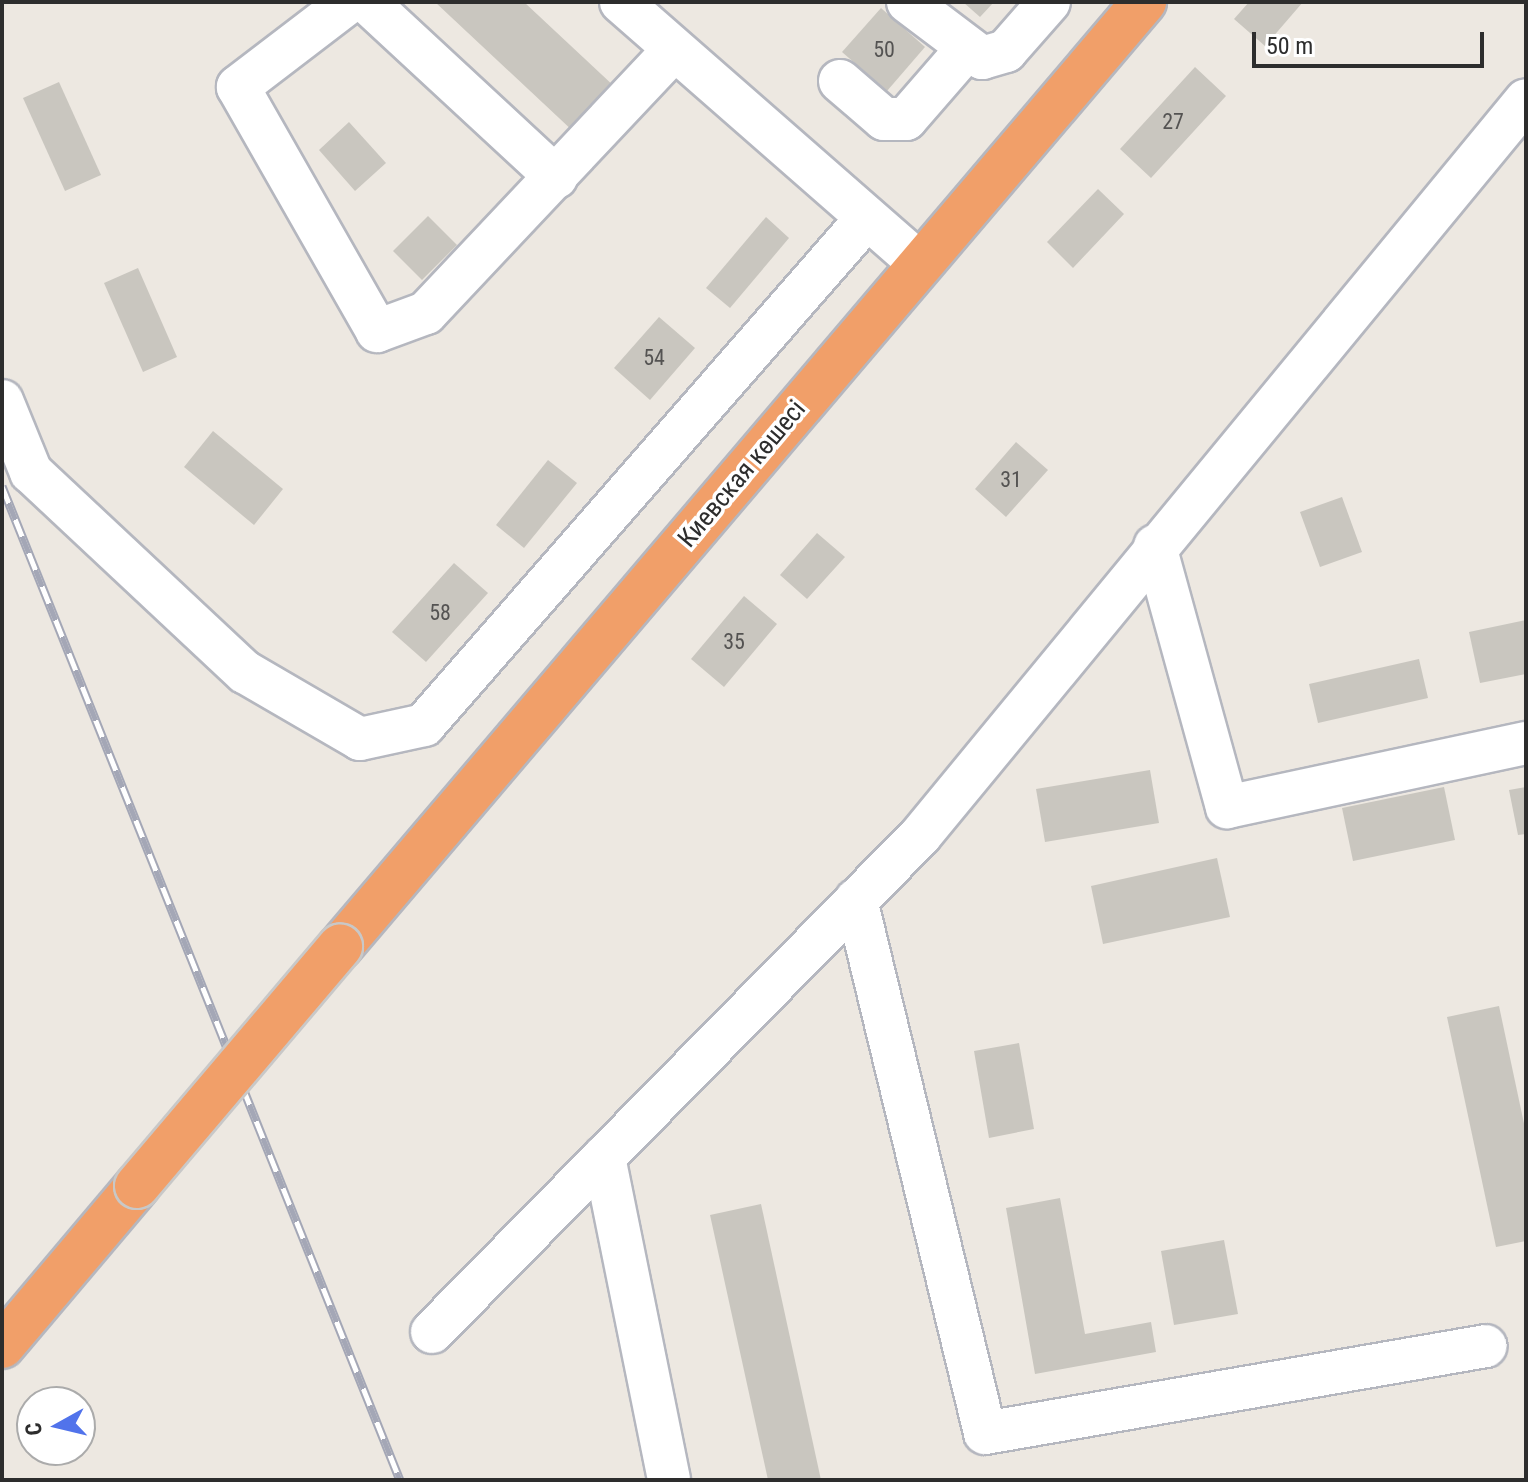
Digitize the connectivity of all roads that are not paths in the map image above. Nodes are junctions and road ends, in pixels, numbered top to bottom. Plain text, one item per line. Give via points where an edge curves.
1 (349, 2) edge
2 (367, 2) edge
3 (621, 2) edge
4 (908, 2) edge
5 (1049, 2) edge
6 (1144, 2) edge
7 (674, 50) junction
8 (966, 50) junction
9 (840, 81) dead end
10 (1526, 100) edge
11 (556, 177) junction
12 (867, 218) junction
13 (920, 264) junction
14 (2, 401) edge
15 (1155, 546) junction
16 (1526, 743) edge
17 (856, 900) junction
18 (604, 1157) junction
19 (432, 1332) dead end
20 (2, 1346) edge
21 (1486, 1346) dead end
22 (669, 1480) edge

1 - 11 lane via 238,87 377,331 426,313
2 - 11 lane
3 - 7 lane
4 - 8 lane
5 - 8 lane via 998,57
6 - 13 highway, Киевская көшесі
7 - 11 lane
7 - 12 lane
8 - 9 lane via 906,119 884,119
10 - 15 lane
12 - 13 lane
12 - 14 lane via 424,725 360,739 245,672 31,472
13 - 20 highway, Киевская көшесі, bridge
15 - 16 lane via 1227,807
15 - 17 lane via 920,836
17 - 18 lane
17 - 21 lane via 985,1433
18 - 19 lane
18 - 22 lane

